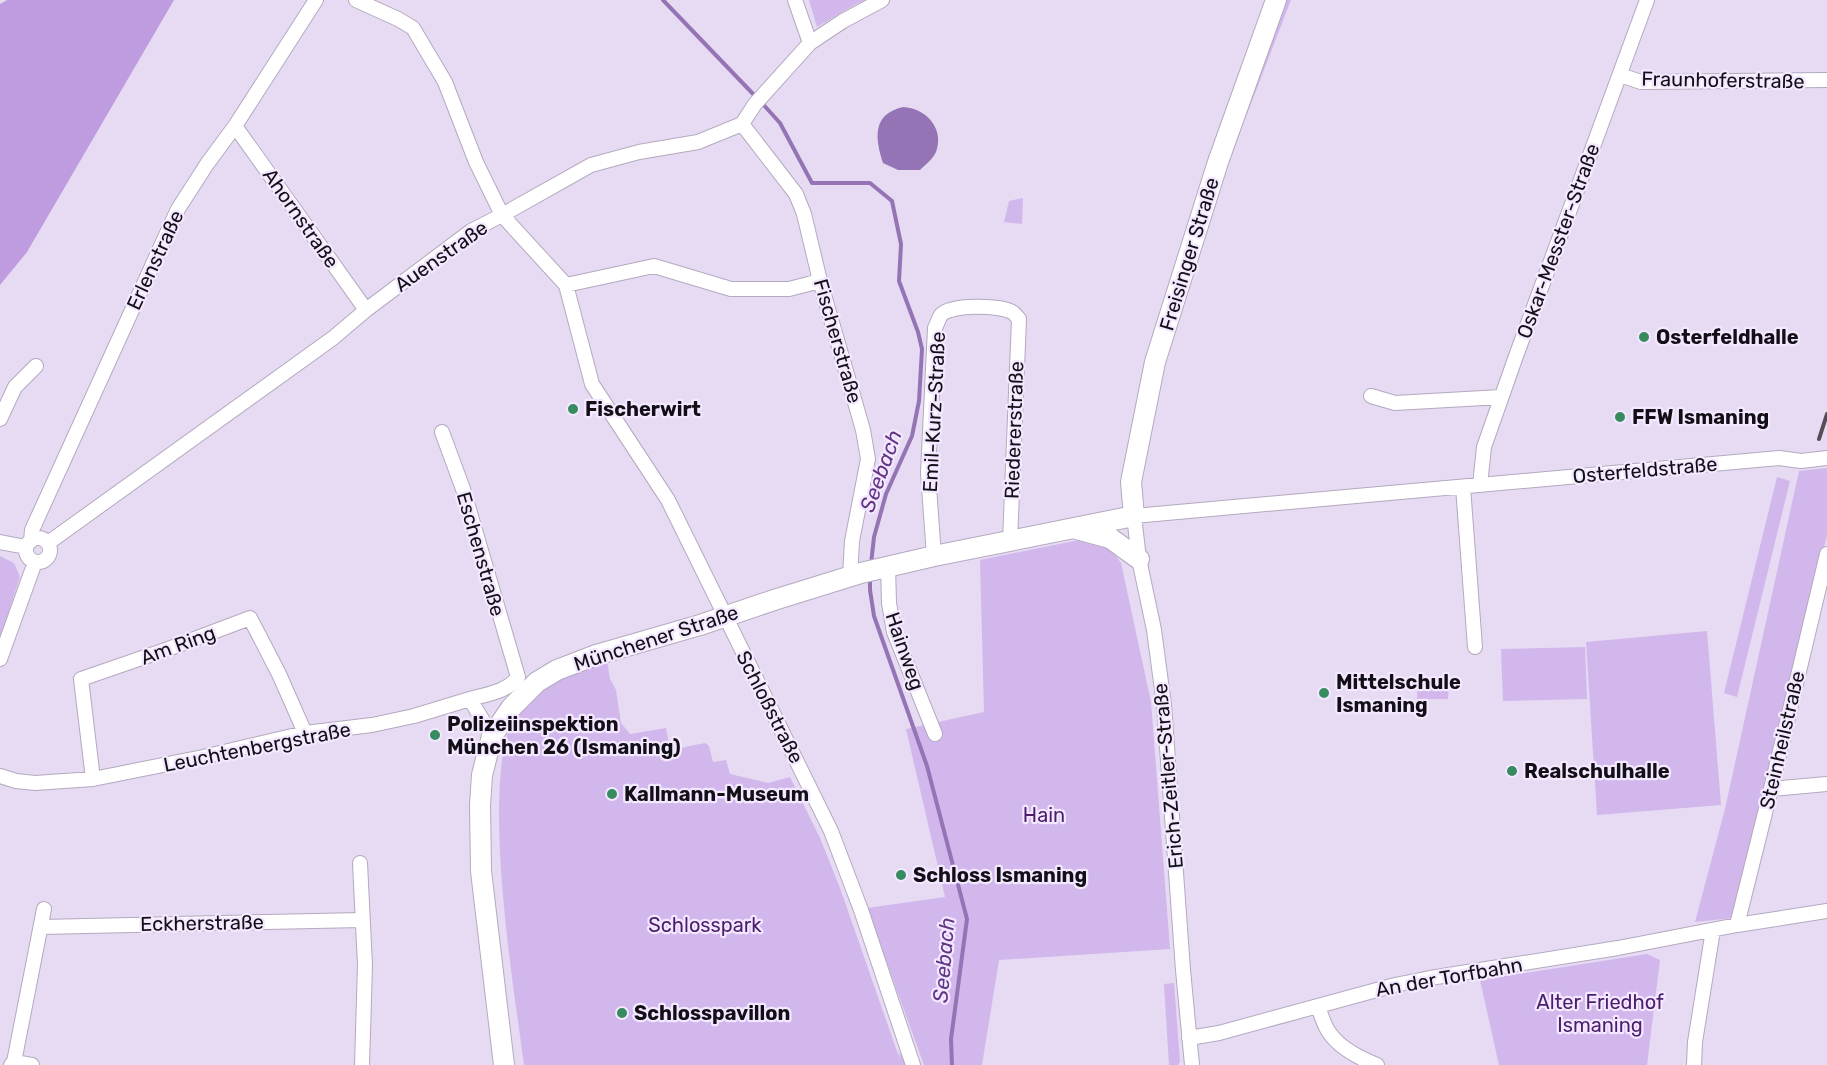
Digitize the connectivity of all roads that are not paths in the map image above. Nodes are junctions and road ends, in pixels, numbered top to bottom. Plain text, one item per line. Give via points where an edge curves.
1 (316, 0) edge
2 (356, 0) edge
3 (795, 0) edge
4 (882, 0) edge
5 (1276, 0) edge
6 (1647, 0) edge
7 (810, 43) junction
8 (1620, 75) junction
9 (1827, 80) edge
10 (742, 124) junction
11 (235, 126) junction
12 (502, 215) junction
13 (820, 281) junction
14 (566, 285) junction
15 (366, 310) junction
16 (1019, 319) joint
17 (36, 366) dead end
18 (1371, 396) dead end
19 (1501, 397) junction
20 (0, 419) edge
21 (442, 432) dead end
22 (1827, 459) edge
23 (1480, 485) junction
24 (1463, 487) junction
25 (1134, 516) junction
26 (1072, 528) junction
27 (1010, 541) junction
28 (0, 542) edge
29 (48, 543) junction
30 (29, 544) junction
31 (1827, 554) edge
32 (934, 556) junction
33 (1139, 559) junction
34 (35, 562) junction
35 (870, 571) junction
36 (725, 617) junction
37 (1474, 646) dead end
38 (0, 659) edge
39 (518, 677) junction
40 (537, 682) junction
41 (470, 699) junction
42 (305, 733) junction
43 (935, 734) dead end
44 (492, 736) junction
45 (0, 776) edge
46 (93, 779) junction
47 (1827, 784) edge
48 (1771, 789) junction
49 (360, 863) dead end
50 (44, 909) dead end
51 (1827, 911) edge
52 (362, 920) junction
53 (1737, 925) junction
54 (41, 927) junction
55 (1713, 930) junction
56 (1318, 1006) junction
57 (1189, 1038) junction
58 (12, 1064) edge
59 (32, 1065) edge
60 (362, 1065) edge
61 (504, 1065) edge
62 (913, 1065) edge
63 (1192, 1065) edge
64 (1377, 1065) edge
65 (1694, 1065) edge

1 - 11 street, Erlenstraße
2 - 12 street, Schloßstraße via 413,28 445,82 476,162
3 - 7 street
4 - 7 street
5 - 25 main road, Freisinger Straße via 1218,162 1155,362 1131,482
6 - 8 street, Oskar-Messter-Straße
7 - 10 street
8 - 9 street, Fraunhoferstraße via 1641,82
8 - 19 street, Oskar-Messter-Straße
10 - 12 street, Auenstraße via 698,142 591,165
10 - 13 street, Fischerstraße via 796,194
11 - 15 street, Ahornstraße
11 - 30 street, Erlenstraße via 178,209
12 - 14 street, Schloßstraße
12 - 15 street, Auenstraße via 471,231
13 - 14 street via 789,289 731,289 654,266
13 - 35 street, Fischerstraße via 863,430 868,459 852,541
14 - 36 street, Schloßstraße via 592,384 668,500
15 - 29 street, Auenstraße via 333,338
16 - 27 street, Riedererstraße
16 - 32 street, Emil-Kurz-Straße via 1013,312 1001,309 952,308 941,314 935,328 928,473
17 - 20 street via 15,387
18 - 19 street via 1395,403
19 - 23 street, Oskar-Messter-Straße via 1484,447
21 - 39 street, Eschenstraße via 463,489
22 - 23 street, Osterfeldstraße via 1779,458
23 - 24 street, Osterfeldstraße
24 - 25 street, Osterfeldstraße
24 - 37 street
25 - 26 main road, Münchener Straße
25 - 33 street, Erich-Zeitler-Straße
26 - 27 main road, Münchener Straße
26 - 33 main road via 1110,538
27 - 32 main road, Münchener Straße
28 - 30 street
29 - 30 street via 38,538
29 - 34 street via 47,558
30 - 34 street via 27,555
31 - 48 street, Steinheilstraße
32 - 35 main road, Münchener Straße
33 - 57 street, Erich-Zeitler-Straße via 1164,705
34 - 38 street
35 - 36 main road, Münchener Straße
35 - 43 street, Hainweg via 889,603 894,632
36 - 40 main road, Münchener Straße via 596,655
36 - 62 street, Schloßstraße via 831,831
39 - 40 street
39 - 41 street via 504,689
40 - 44 main road, Münchener Straße via 511,708
41 - 42 street, Leuchtenbergstraße via 372,725
41 - 44 street
42 - 46 street, Leuchtenbergstraße
42 - 46 street, Am Ring via 250,618 81,679
44 - 61 main road, Münchener Straße via 482,775 481,871
45 - 46 street, Leuchtenbergstraße via 35,783
47 - 48 street
48 - 53 street, Steinheilstraße
49 - 52 street
50 - 54 street
51 - 53 street, An der Torfbahn
52 - 54 street, Eckherstraße
52 - 60 street
53 - 55 street, An der Torfbahn
54 - 58 street
55 - 56 street, An der Torfbahn via 1419,980
55 - 65 street
56 - 57 street, An der Torfbahn
56 - 64 street via 1327,1030 1338,1043
57 - 63 street, Erich-Zeitler-Straße
58 - 59 street

